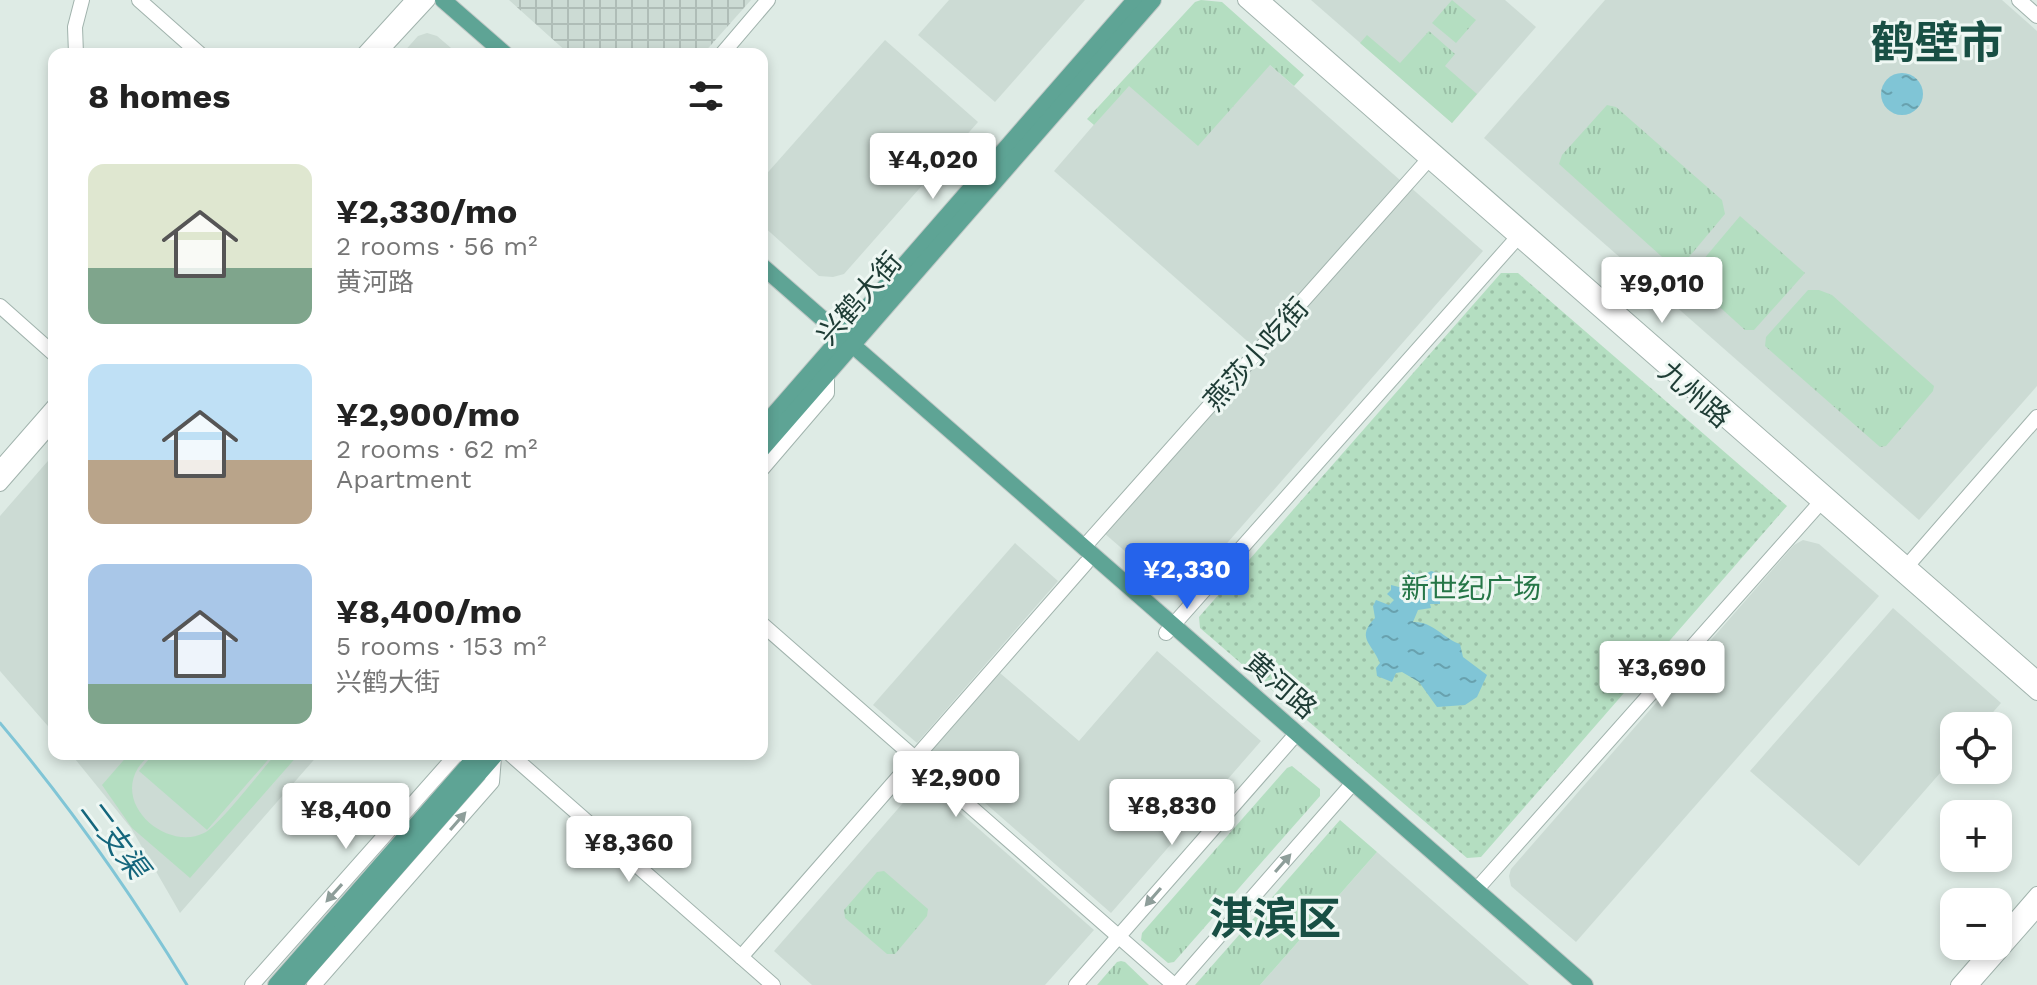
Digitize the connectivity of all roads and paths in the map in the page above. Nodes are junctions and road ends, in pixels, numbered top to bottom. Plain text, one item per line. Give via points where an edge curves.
1 (139, 0) edge
2 (413, 0) edge
3 (428, 0) edge
4 (443, 0) edge
5 (458, 0) edge
6 (768, 0) edge
7 (1135, 0) edge
8 (1153, 0) edge
9 (1245, 0) edge
10 (1262, 0) edge
11 (2019, 0) edge
12 (76, 3) edge
13 (2037, 16) edge
14 (76, 48) edge
15 (193, 48) edge
16 (369, 48) edge
17 (384, 48) edge
18 (498, 48) edge
19 (513, 48) edge
20 (727, 48) edge
21 (1428, 160) junction
22 (1517, 238) junction
23 (768, 272) edge
24 (768, 284) edge
25 (0, 306) edge
26 (844, 345) junction
27 (48, 349) edge
28 (827, 375) junction
29 (48, 413) edge
30 (2037, 417) edge
31 (768, 422) edge
32 (48, 429) edge
33 (768, 442) edge
34 (768, 462) edge
35 (0, 468) edge
36 (0, 484) edge
37 (1816, 499) junction
38 (1085, 555) junction
39 (1908, 565) junction
40 (768, 629) edge
41 (1170, 629) junction
42 (2037, 678) edge
43 (2037, 693) edge
44 (1294, 737) junction
45 (915, 758) junction
46 (452, 760) edge
47 (490, 760) edge
48 (491, 760) edge
49 (494, 760) edge
50 (501, 760) edge
51 (1350, 786) junction
52 (1473, 887) junction
53 (2037, 894) edge
54 (2037, 910) edge
55 (2012, 923) edge
56 (1119, 937) junction
57 (741, 957) junction
58 (1980, 960) edge
59 (252, 985) edge
60 (276, 985) edge
61 (294, 985) edge
62 (314, 985) edge
63 (773, 985) edge
64 (1076, 985) edge
65 (1175, 985) edge
66 (1570, 985) edge
67 (1585, 985) edge
68 (1958, 985) edge
69 (1971, 985) edge

1 - 15 street
2 - 16 street
3 - 17 street
4 - 18 main road
5 - 19 main road
6 - 20 street
7 - 26 main road, 兴鹤大街
8 - 26 main road, 兴鹤大街
9 - 21 street, 九州路
10 - 39 street, 九州路
11 - 13 street
12 - 14 street
21 - 22 street, 九州路
21 - 38 street, 燕莎小吃街
22 - 37 street, 九州路
22 - 41 street
23 - 26 main road, 黄河路
24 - 26 main road, 黄河路
25 - 27 street
26 - 28 main road, 兴鹤大街
26 - 31 main road, 兴鹤大街
26 - 38 main road, 黄河路
28 - 33 main road, 兴鹤大街
28 - 34 street via 827,393
29 - 35 street
30 - 39 street
32 - 36 street
37 - 43 street, 九州路
37 - 52 street
38 - 41 main road, 黄河路
38 - 45 street, 燕莎小吃街
39 - 42 street, 九州路
40 - 45 street
41 - 44 main road, 黄河路
44 - 51 main road, 黄河路
44 -> 56 street
45 - 56 street
45 - 57 street, 燕莎小吃街
46 -> 59 street
47 - 60 main road
48 - 61 main road
62 -> 49 street via 492,782
50 - 57 street
51 - 52 main road, 黄河路
65 -> 51 street
51 - 66 main road, 黄河路
52 - 67 main road, 黄河路
53 - 55 street
54 - 69 street
56 - 64 street
56 - 65 street
57 - 63 street
58 - 68 street

